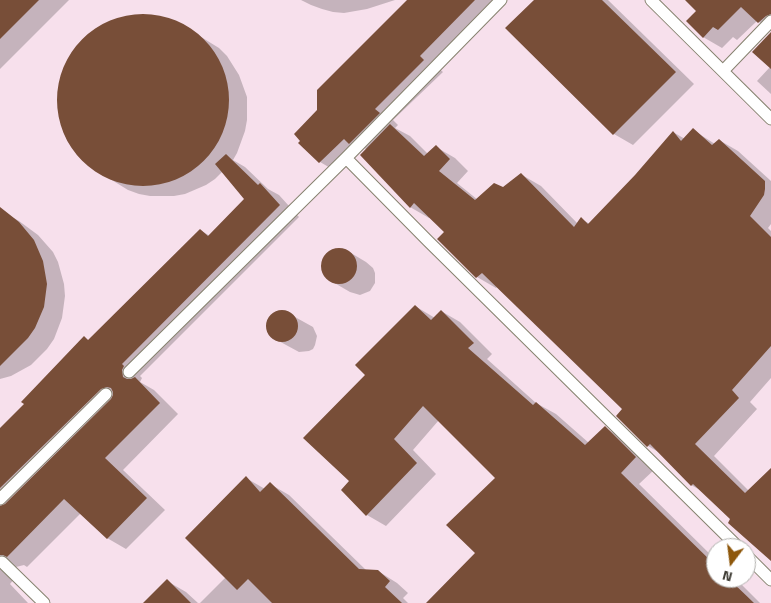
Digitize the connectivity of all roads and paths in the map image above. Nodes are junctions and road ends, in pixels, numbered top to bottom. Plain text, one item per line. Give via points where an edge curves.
1 (501, 0) edge
2 (651, 0) edge
3 (771, 21) edge
4 (723, 71) junction
5 (771, 119) edge
6 (346, 158) junction
7 (129, 372) dead end
8 (106, 394) dead end
9 (0, 499) edge
10 (729, 538) edge
11 (2, 562) dead end
12 (756, 565) edge
13 (771, 580) edge
14 (44, 603) edge

1 - 6 lane
2 - 4 lane
3 - 4 lane
4 - 5 lane
6 - 7 lane
6 - 10 lane
8 - 9 lane
11 - 14 lane
12 - 13 lane

